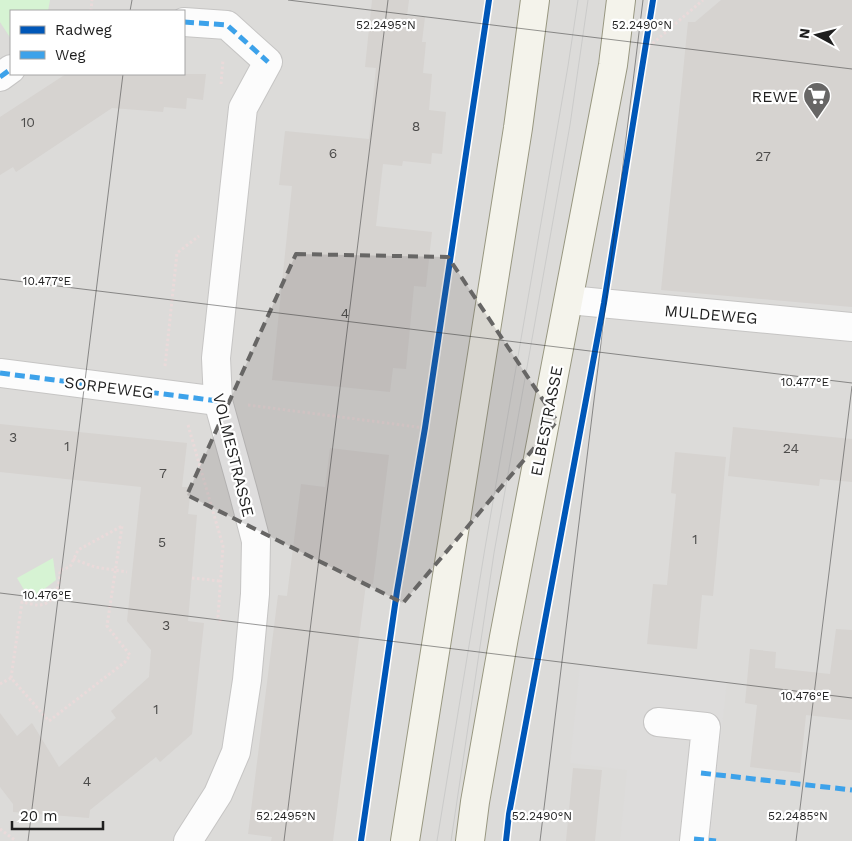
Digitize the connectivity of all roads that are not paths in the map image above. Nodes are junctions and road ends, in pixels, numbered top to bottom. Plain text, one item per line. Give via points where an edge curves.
1 (535, 0) edge
2 (621, 0) edge
3 (185, 22) edge
4 (569, 300) junction
5 (852, 327) edge
6 (0, 373) edge
7 (218, 401) junction
8 (658, 722) dead end
9 (188, 841) edge
10 (405, 841) edge
11 (470, 841) edge
12 (694, 841) edge

1 - 10 street via 518,128
2 - 4 street, ELBESTRASSE via 613,65
3 - 7 street, VOLMESTRASSE via 227,25 268,62 243,108 216,358
4 - 5 street, MULDEWEG
4 - 11 street, ELBESTRASSE via 504,637
6 - 7 street, SORPEWEG
7 - 9 street, VOLMESTRASSE via 256,541 255,594 236,752 218,794
8 - 12 street via 706,727

